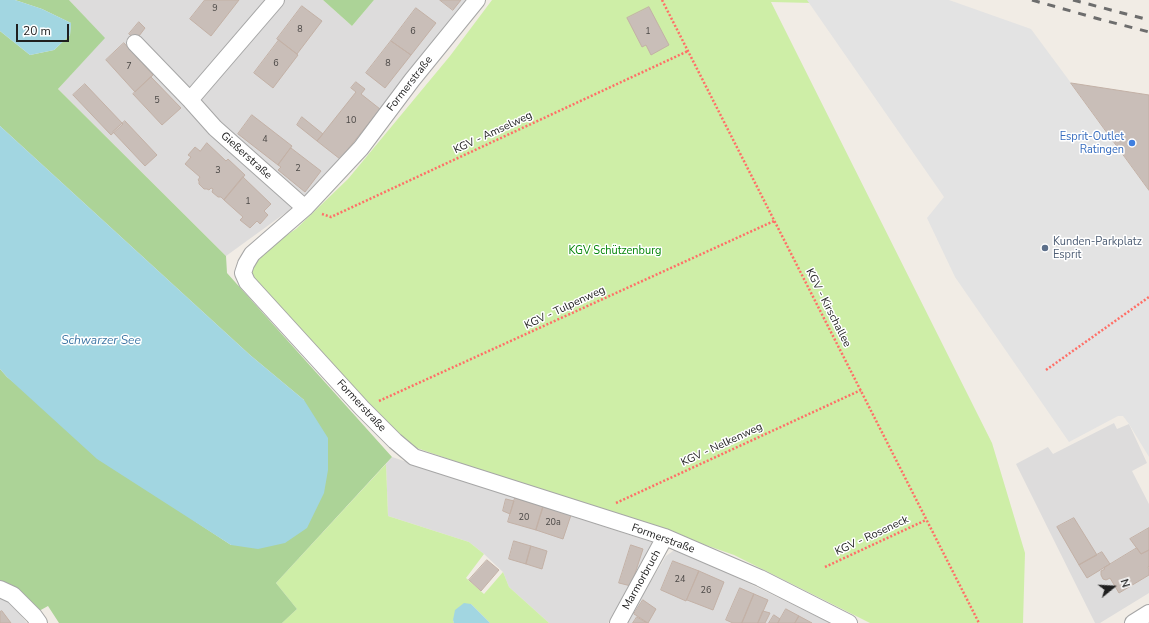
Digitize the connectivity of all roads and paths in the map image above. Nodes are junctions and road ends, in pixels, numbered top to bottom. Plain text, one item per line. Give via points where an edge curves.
1 (276, 0) edge
2 (477, 0) edge
3 (662, 0) edge
4 (135, 43) dead end
5 (688, 51) junction
6 (190, 100) junction
7 (305, 208) junction
8 (774, 221) junction
9 (1149, 296) edge
10 (1046, 370) dead end
11 (861, 390) junction
12 (362, 408) junction
13 (590, 514) junction
14 (926, 520) junction
15 (665, 537) junction
16 (825, 567) dead end
17 (0, 589) edge
18 (1149, 613) edge
19 (39, 623) edge
20 (618, 623) edge
21 (849, 623) edge
22 (979, 623) edge
23 (1133, 623) edge

1 - 6 street
2 - 7 street, Formerstraße via 361,148
3 - 5 path, KGV - Kirschallee
4 - 6 street, Gießerstraße
5 - 7 path, KGV - Amselweg via 330,217
5 - 8 path, KGV - Kirschallee
6 - 7 street, Gießerstraße via 215,128
7 - 12 street, Formerstraße via 252,254 243,273 254,290
8 - 11 path, KGV - Kirschallee
8 - 12 path, KGV - Tulpenweg
9 - 10 path
11 - 13 path, KGV - Nelkenweg
11 - 14 path, KGV - Kirschallee
12 - 13 street, Formerstraße via 414,457
13 - 15 street, Formerstraße
14 - 16 path, KGV - Roseneck
14 - 22 path, KGV - Kirschallee
15 - 20 street, Marmorbruch
15 - 21 street, Formerstraße via 760,578
17 - 19 street via 13,595
18 - 23 street

